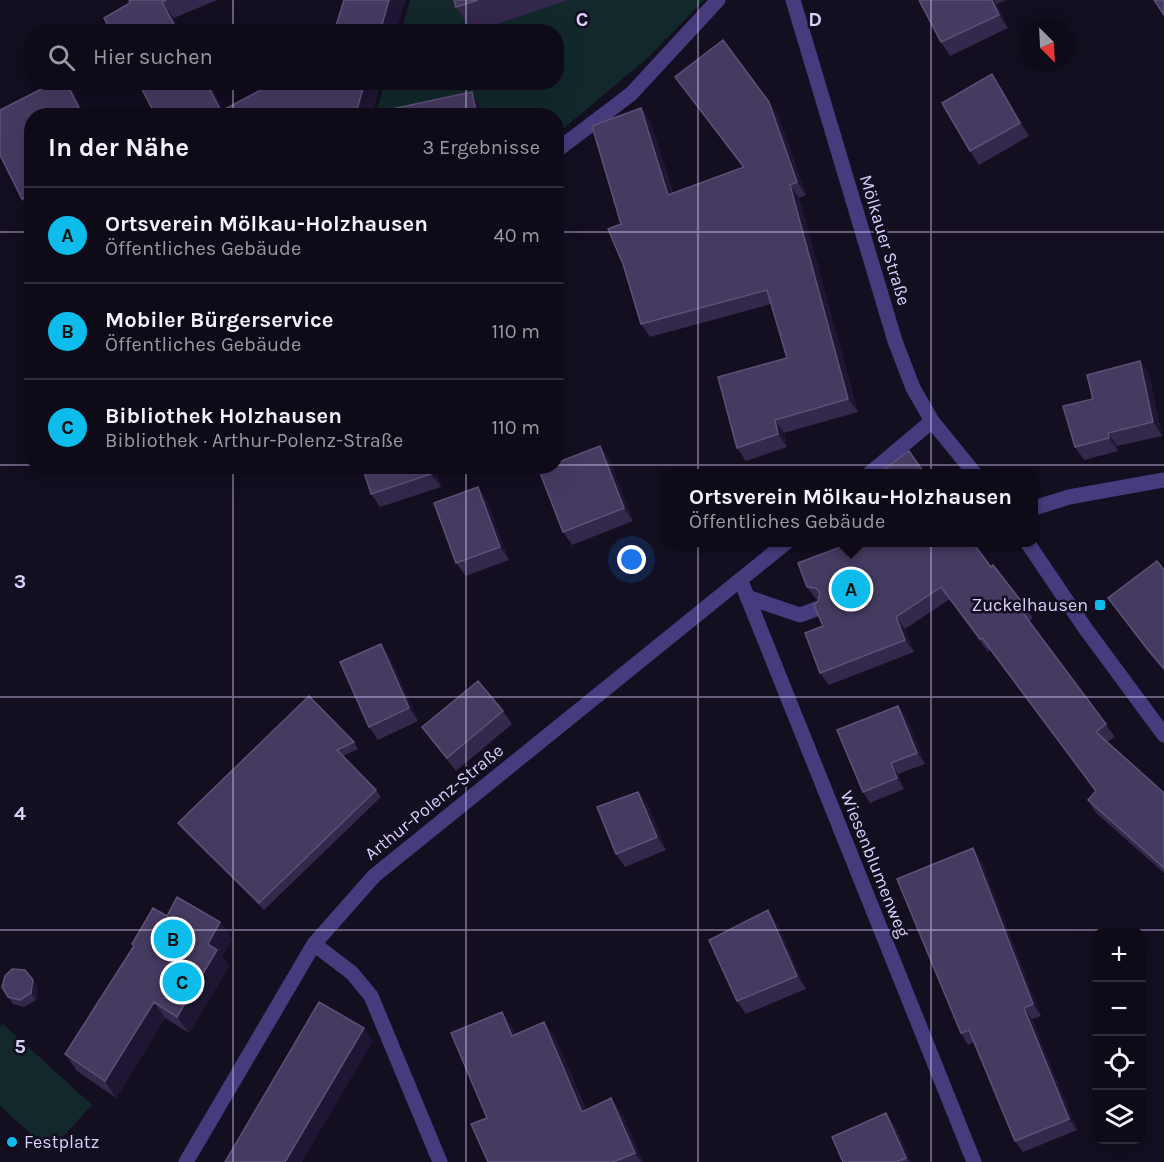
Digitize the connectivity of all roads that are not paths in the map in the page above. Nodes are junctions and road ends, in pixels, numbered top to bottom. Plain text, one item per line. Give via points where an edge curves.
1 (718, 0) edge
2 (793, 0) edge
3 (564, 145) edge
4 (932, 421) junction
5 (875, 469) edge
6 (971, 469) edge
7 (1164, 480) edge
8 (1038, 507) edge
9 (782, 547) edge
10 (1030, 547) edge
11 (741, 581) junction
12 (747, 597) junction
13 (819, 608) edge
14 (1164, 735) edge
15 (314, 944) junction
16 (186, 1162) edge
17 (440, 1162) edge
18 (974, 1162) edge

1 - 3 street via 631,94
2 - 4 street, Mölkauer Straße via 895,341 913,388
4 - 5 street
4 - 6 street, Mölkauer Straße
7 - 8 street via 1069,497
9 - 11 street, Arthur-Polenz-Straße
10 - 14 street
11 - 12 street, Wiesenblumenweg
11 - 15 street, Arthur-Polenz-Straße via 409,845 374,876
12 - 13 street via 800,615
12 - 18 street, Wiesenblumenweg
15 - 16 street, Arthur-Polenz-Straße
15 - 17 street via 352,973 371,996

